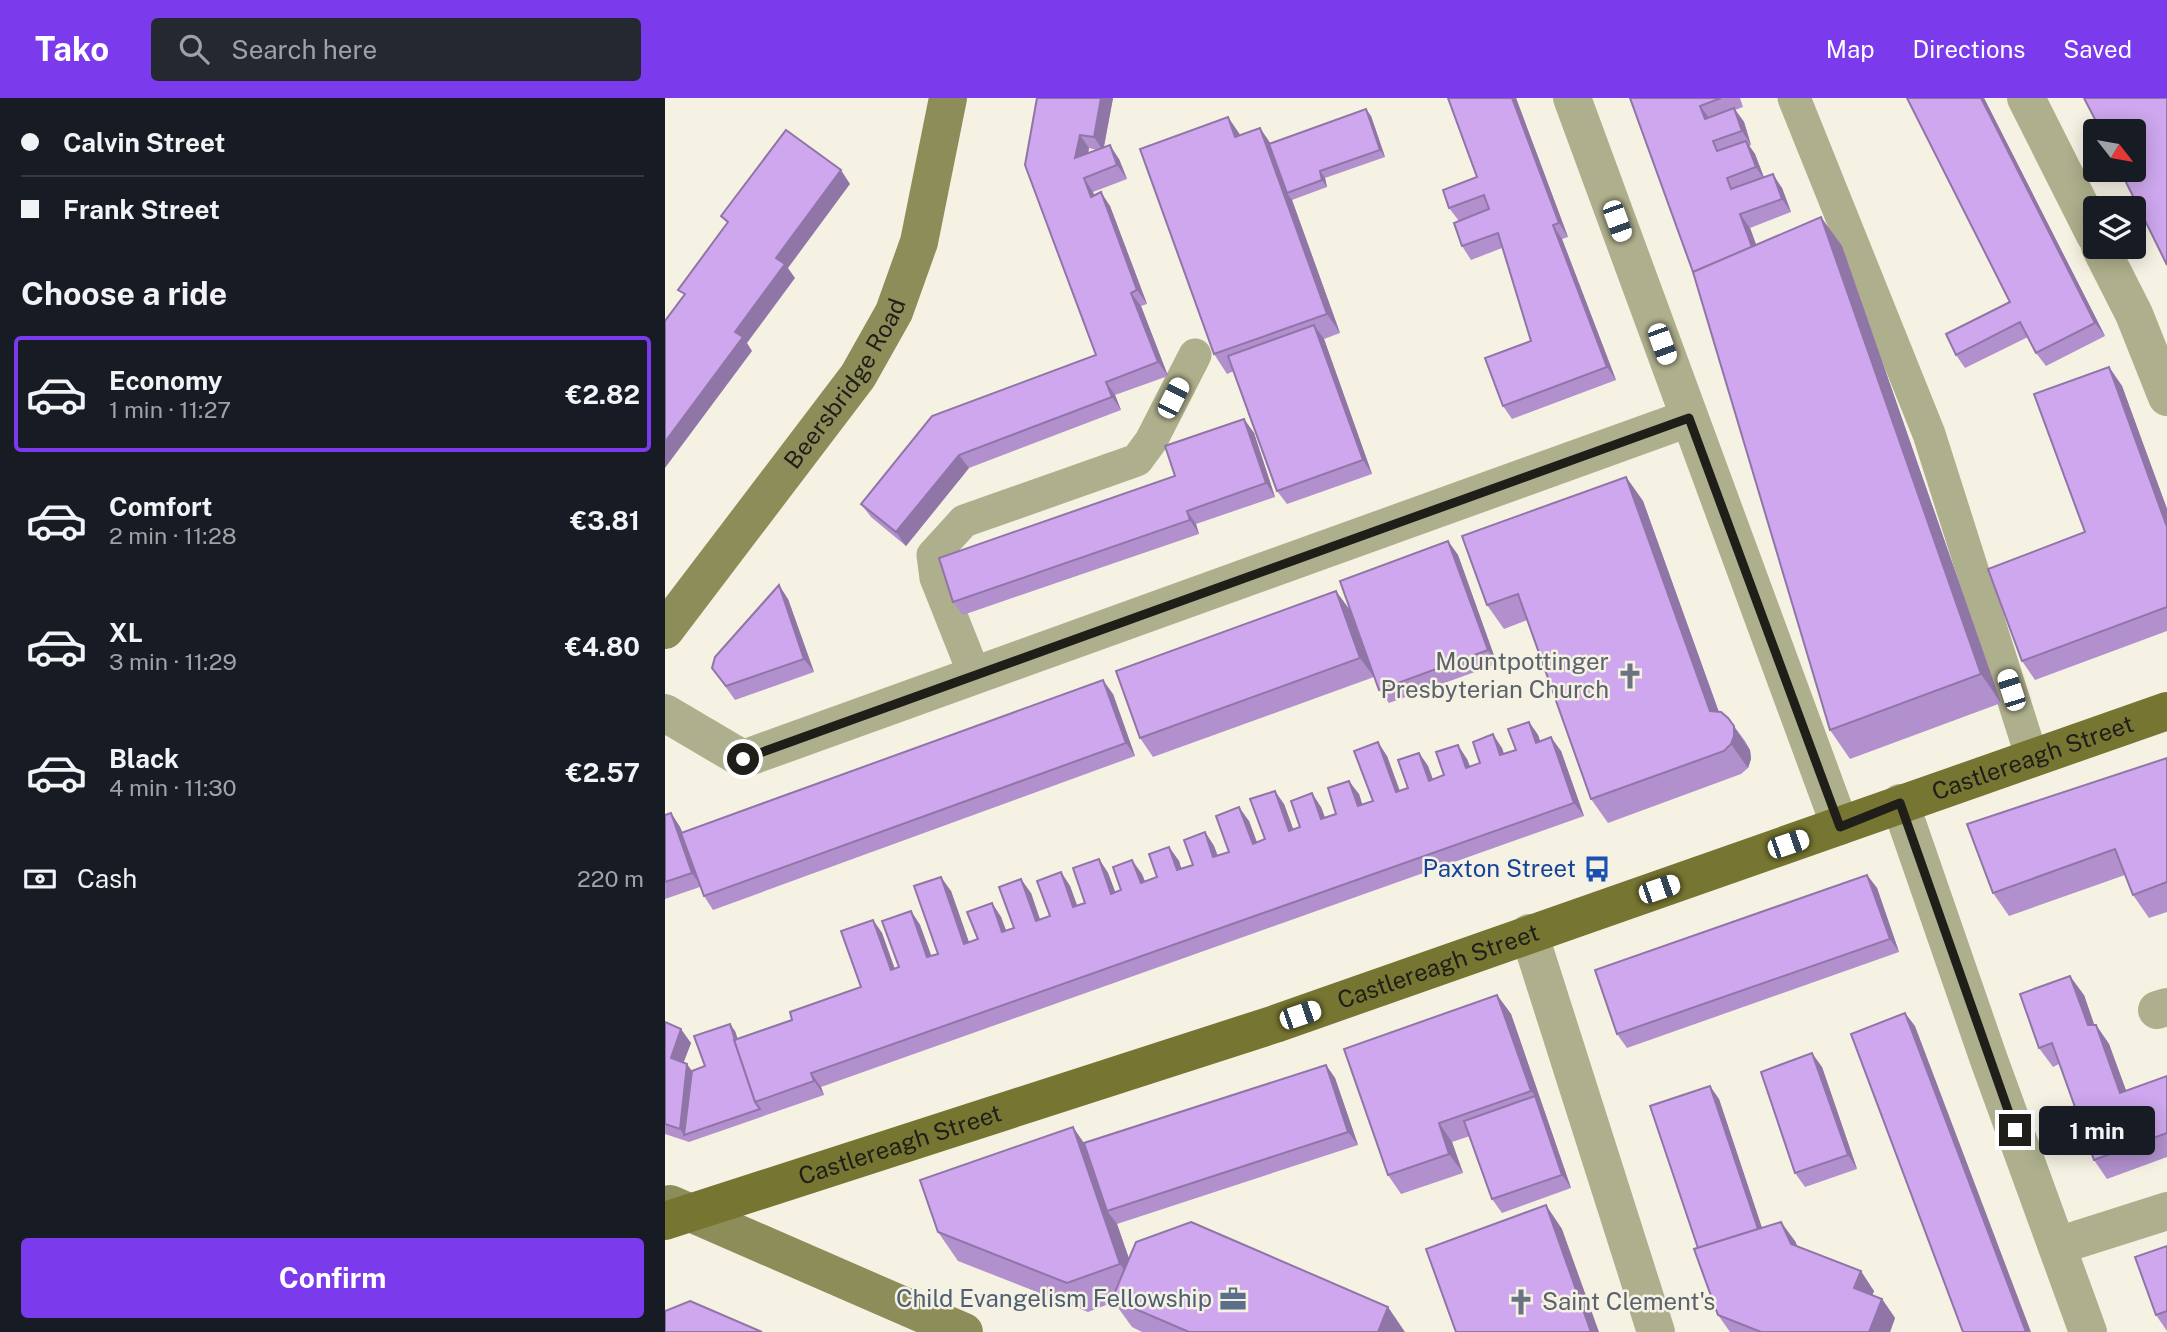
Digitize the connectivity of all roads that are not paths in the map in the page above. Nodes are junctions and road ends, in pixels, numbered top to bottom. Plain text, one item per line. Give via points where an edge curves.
1 (948, 98) edge
2 (1572, 98) edge
3 (1794, 98) edge
4 (2026, 98) edge
5 (2083, 212) edge
6 (2106, 259) edge
7 (1195, 355) dead end
8 (2167, 397) edge
9 (1689, 418) junction
10 (665, 631) edge
11 (975, 676) junction
12 (2167, 711) edge
13 (665, 713) edge
14 (2032, 758) junction
15 (1900, 803) junction
16 (1840, 827) junction
17 (1529, 933) junction
18 (2167, 1211) edge
19 (673, 1212) edge
20 (2057, 1246) junction
21 (964, 1332) edge
22 (1656, 1332) edge
23 (2088, 1332) edge

1 - 10 main road, Beersbridge Road via 919,242 894,312 858,376
2 - 9 street
3 - 14 lane via 1929,434
4 - 5 street
6 - 8 street
7 - 11 lane via 1137,460 964,521 933,555 936,578
9 - 11 street
9 - 16 street
11 - 13 street via 743,759
12 - 14 main road, Castlereagh Street
14 - 15 main road, Castlereagh Street
15 - 16 main road, Castlereagh Street
15 - 20 street
16 - 17 main road, Castlereagh Street
17 - 19 main road, Castlereagh Street via 1275,1024
17 - 22 street
18 - 20 street
19 - 21 main road
20 - 23 street

